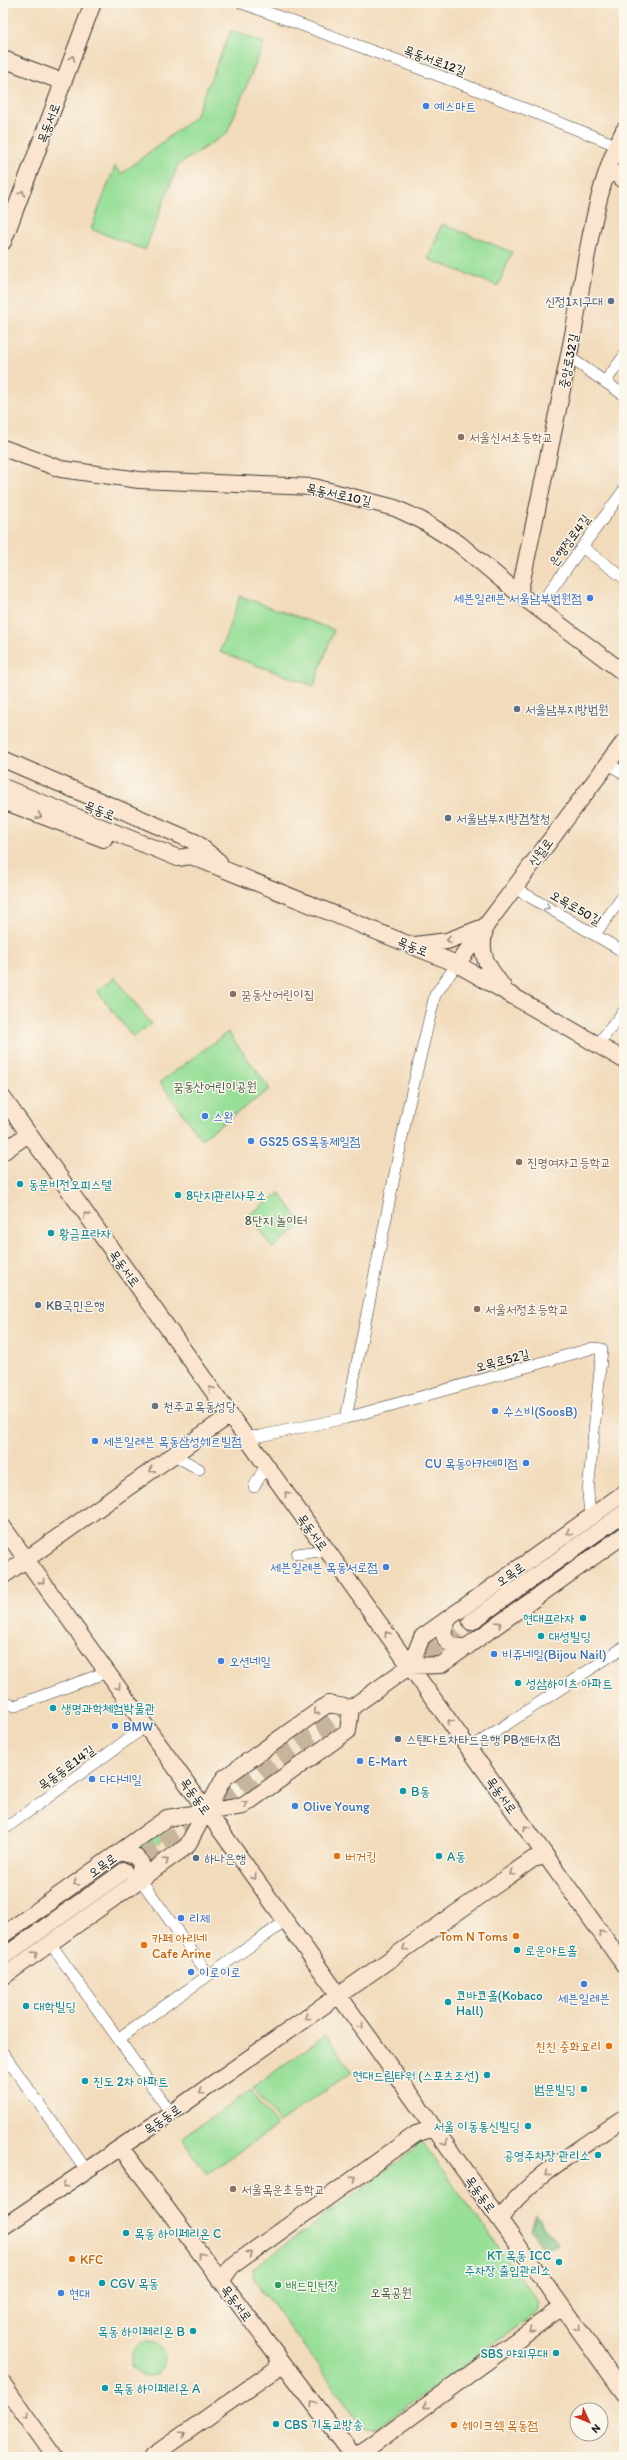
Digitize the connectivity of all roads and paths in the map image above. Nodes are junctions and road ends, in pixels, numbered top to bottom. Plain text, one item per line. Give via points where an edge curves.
1 (93, 3) edge
2 (242, 3) edge
3 (3, 59) edge
4 (63, 82) junction
5 (624, 130) edge
6 (616, 145) junction
7 (609, 169) junction
8 (624, 180) edge
9 (3, 242) edge
10 (624, 356) edge
11 (569, 357) junction
12 (605, 382) junction
13 (624, 395) edge
14 (3, 448) edge
15 (624, 490) edge
16 (582, 547) junction
17 (624, 578) edge
18 (519, 594) junction
19 (538, 607) junction
20 (624, 673) edge
21 (624, 742) edge
22 (3, 759) edge
23 (608, 762) junction
24 (3, 771) edge
25 (624, 774) edge
26 (3, 787) edge
27 (3, 801) edge
28 (191, 856) junction
29 (233, 873) junction
30 (514, 887) junction
31 (624, 894) edge
32 (486, 926) junction
33 (595, 934) junction
34 (411, 945) junction
35 (624, 952) edge
36 (457, 964) junction
37 (506, 992) junction
38 (624, 1011) edge
39 (598, 1044) junction
40 (624, 1060) edge
41 (3, 1098) edge
42 (28, 1134) junction
43 (3, 1152) edge
44 (230, 1415) junction
45 (346, 1418) junction
46 (246, 1437) junction
47 (174, 1455) junction
48 (266, 1465) junction
49 (199, 1470) dead end
50 (254, 1486) dead end
51 (624, 1493) edge
52 (624, 1513) edge
53 (590, 1517) junction
54 (3, 1527) edge
55 (624, 1535) edge
56 (326, 1550) junction
57 (297, 1554) dead end
58 (26, 1560) junction
59 (3, 1576) edge
60 (450, 1617) junction
61 (471, 1622) tunnel mouth
62 (467, 1647) junction
63 (624, 1647) edge
64 (410, 1666) junction
65 (107, 1672) junction
66 (3, 1702) edge
67 (351, 1708) junction
68 (146, 1726) junction
69 (469, 1749) junction
70 (207, 1811) junction
71 (3, 1830) edge
72 (119, 1852) junction
73 (546, 1856) junction
74 (124, 1871) tunnel mouth
75 (137, 1881) junction
76 (286, 1921) junction
77 (3, 1935) edge
78 (50, 1943) junction
79 (3, 1957) edge
80 (624, 1965) edge
81 (209, 1975) junction
82 (3, 1976) edge
83 (338, 1994) junction
84 (119, 2038) junction
85 (3, 2053) edge
86 (171, 2113) junction
87 (624, 2118) edge
88 (434, 2128) junction
89 (121, 2148) junction
90 (86, 2171) junction
91 (500, 2220) junction
92 (3, 2227) edge
93 (221, 2281) junction
94 (562, 2307) junction
95 (276, 2353) junction
96 (3, 2384) edge
97 (624, 2393) edge
98 (55, 2457) edge
99 (151, 2457) edge
100 (355, 2457) edge

4 -> 1 main road, 목동서로
2 - 6 street, 목동서로12길
3 - 4 main road
9 -> 4 main road, 목동서로
5 - 6 main road, 중앙로32길
6 - 7 main road, 중앙로32길
7 - 8 main road
7 - 11 main road, 중앙로32길 via 595,218
10 - 12 street
11 - 12 street
11 - 18 main road, 중앙로32길
12 - 13 street
14 - 18 main road, 목동서로10길 via 61,469 139,480 314,487 360,497 395,508 437,530 458,543
15 - 16 street, 은행정로4길
16 - 17 street
16 - 19 street, 은행정로4길
18 - 19 main road, 목동서로10길
19 - 20 main road, 목동서로10길
21 - 23 main road, 신월로
22 - 29 main road via 195,842
23 - 25 street
23 - 30 main road, 신월로
24 - 28 main road, 목동로 via 183,844
26 - 28 main road, 목동로 via 178,858
27 -> 29 main road via 182,867
28 - 29 main road, 목동로
29 - 34 main road, 목동로
30 - 32 main road, 신월로
30 -> 33 street, 오목로50길
31 - 33 street
32 -> 34 main road via 447,941
32 - 36 main road, 신월로
32 - 37 main road via 481,943 482,951
33 - 35 street, 오목로50길
34 - 36 main road, 목동로
36 - 37 main road, 목동로
36 - 45 street via 435,995 408,1108
37 - 39 main road, 목동로
38 - 39 street
39 - 40 main road, 목동로
41 - 42 main road, 목동서로
42 - 43 main road
44 -> 42 main road, 목동서로
44 - 46 main road, 목동서로
44 - 47 main road
45 - 46 street, 오목로52길
45 - 53 street, 오목로52길 via 593,1348 602,1350 588,1492
46 - 48 main road, 목동서로
47 - 49 street
47 -> 58 main road
48 - 50 street
56 -> 48 main road, 목동서로
51 - 53 main road, 오목로
52 - 61 main road, 오목로
53 -> 60 main road, 오목로
54 - 58 main road, 목동동로
62 -> 55 main road
56 - 57 street
64 -> 56 main road, 목동서로
58 - 59 main road
58 -> 65 main road, 목동동로
60 - 62 main road via 444,1625 444,1636 448,1643 454,1646
60 - 64 main road, 오목로 via 422,1637
62 - 64 main road via 442,1665
63 - 69 street
64 - 67 main road
69 -> 64 main road, 목동서로
65 - 66 street via 16,1706
65 -> 68 main road, 목동동로
67 -> 70 main road via 328,1704 224,1778
70 -> 67 main road, 오목로 via 243,1806 337,1739 348,1731
68 - 70 main road, 목동동로
68 - 71 street, 목동동로14길
73 -> 69 main road, 목동서로
70 - 72 main road, 오목로 via 167,1818
75 -> 70 main road via 187,1846
70 -> 76 main road, 목동동로
72 - 75 main road via 135,1856 140,1863
72 -> 77 main road, 오목로
80 -> 73 main road, 목동서로
73 -> 83 main road via 533,1859
74 - 79 main road, 오목로
75 - 78 main road
75 - 81 street
76 - 81 street
76 - 83 main road, 목동동로
82 -> 78 main road
78 - 84 street
81 - 84 street
83 -> 86 main road, 목동동로
83 -> 88 main road, 목동동로
84 - 86 street
85 - 90 street
86 - 89 main road, 목동동로
87 -> 91 main road via 560,2163 511,2203
88 -> 91 main road, 목동동로
93 -> 88 main road via 238,2262 416,2134
89 - 90 main road, 목동동로
93 -> 89 main road, 목동서로
90 -> 92 main road, 목동동로
91 - 94 main road, 목동동로
93 - 95 main road, 목동서로
94 -> 97 main road, 목동동로
94 -> 100 main road
99 -> 95 main road via 276,2369 279,2361
100 -> 95 main road, 목동서로
96 -> 98 main road

